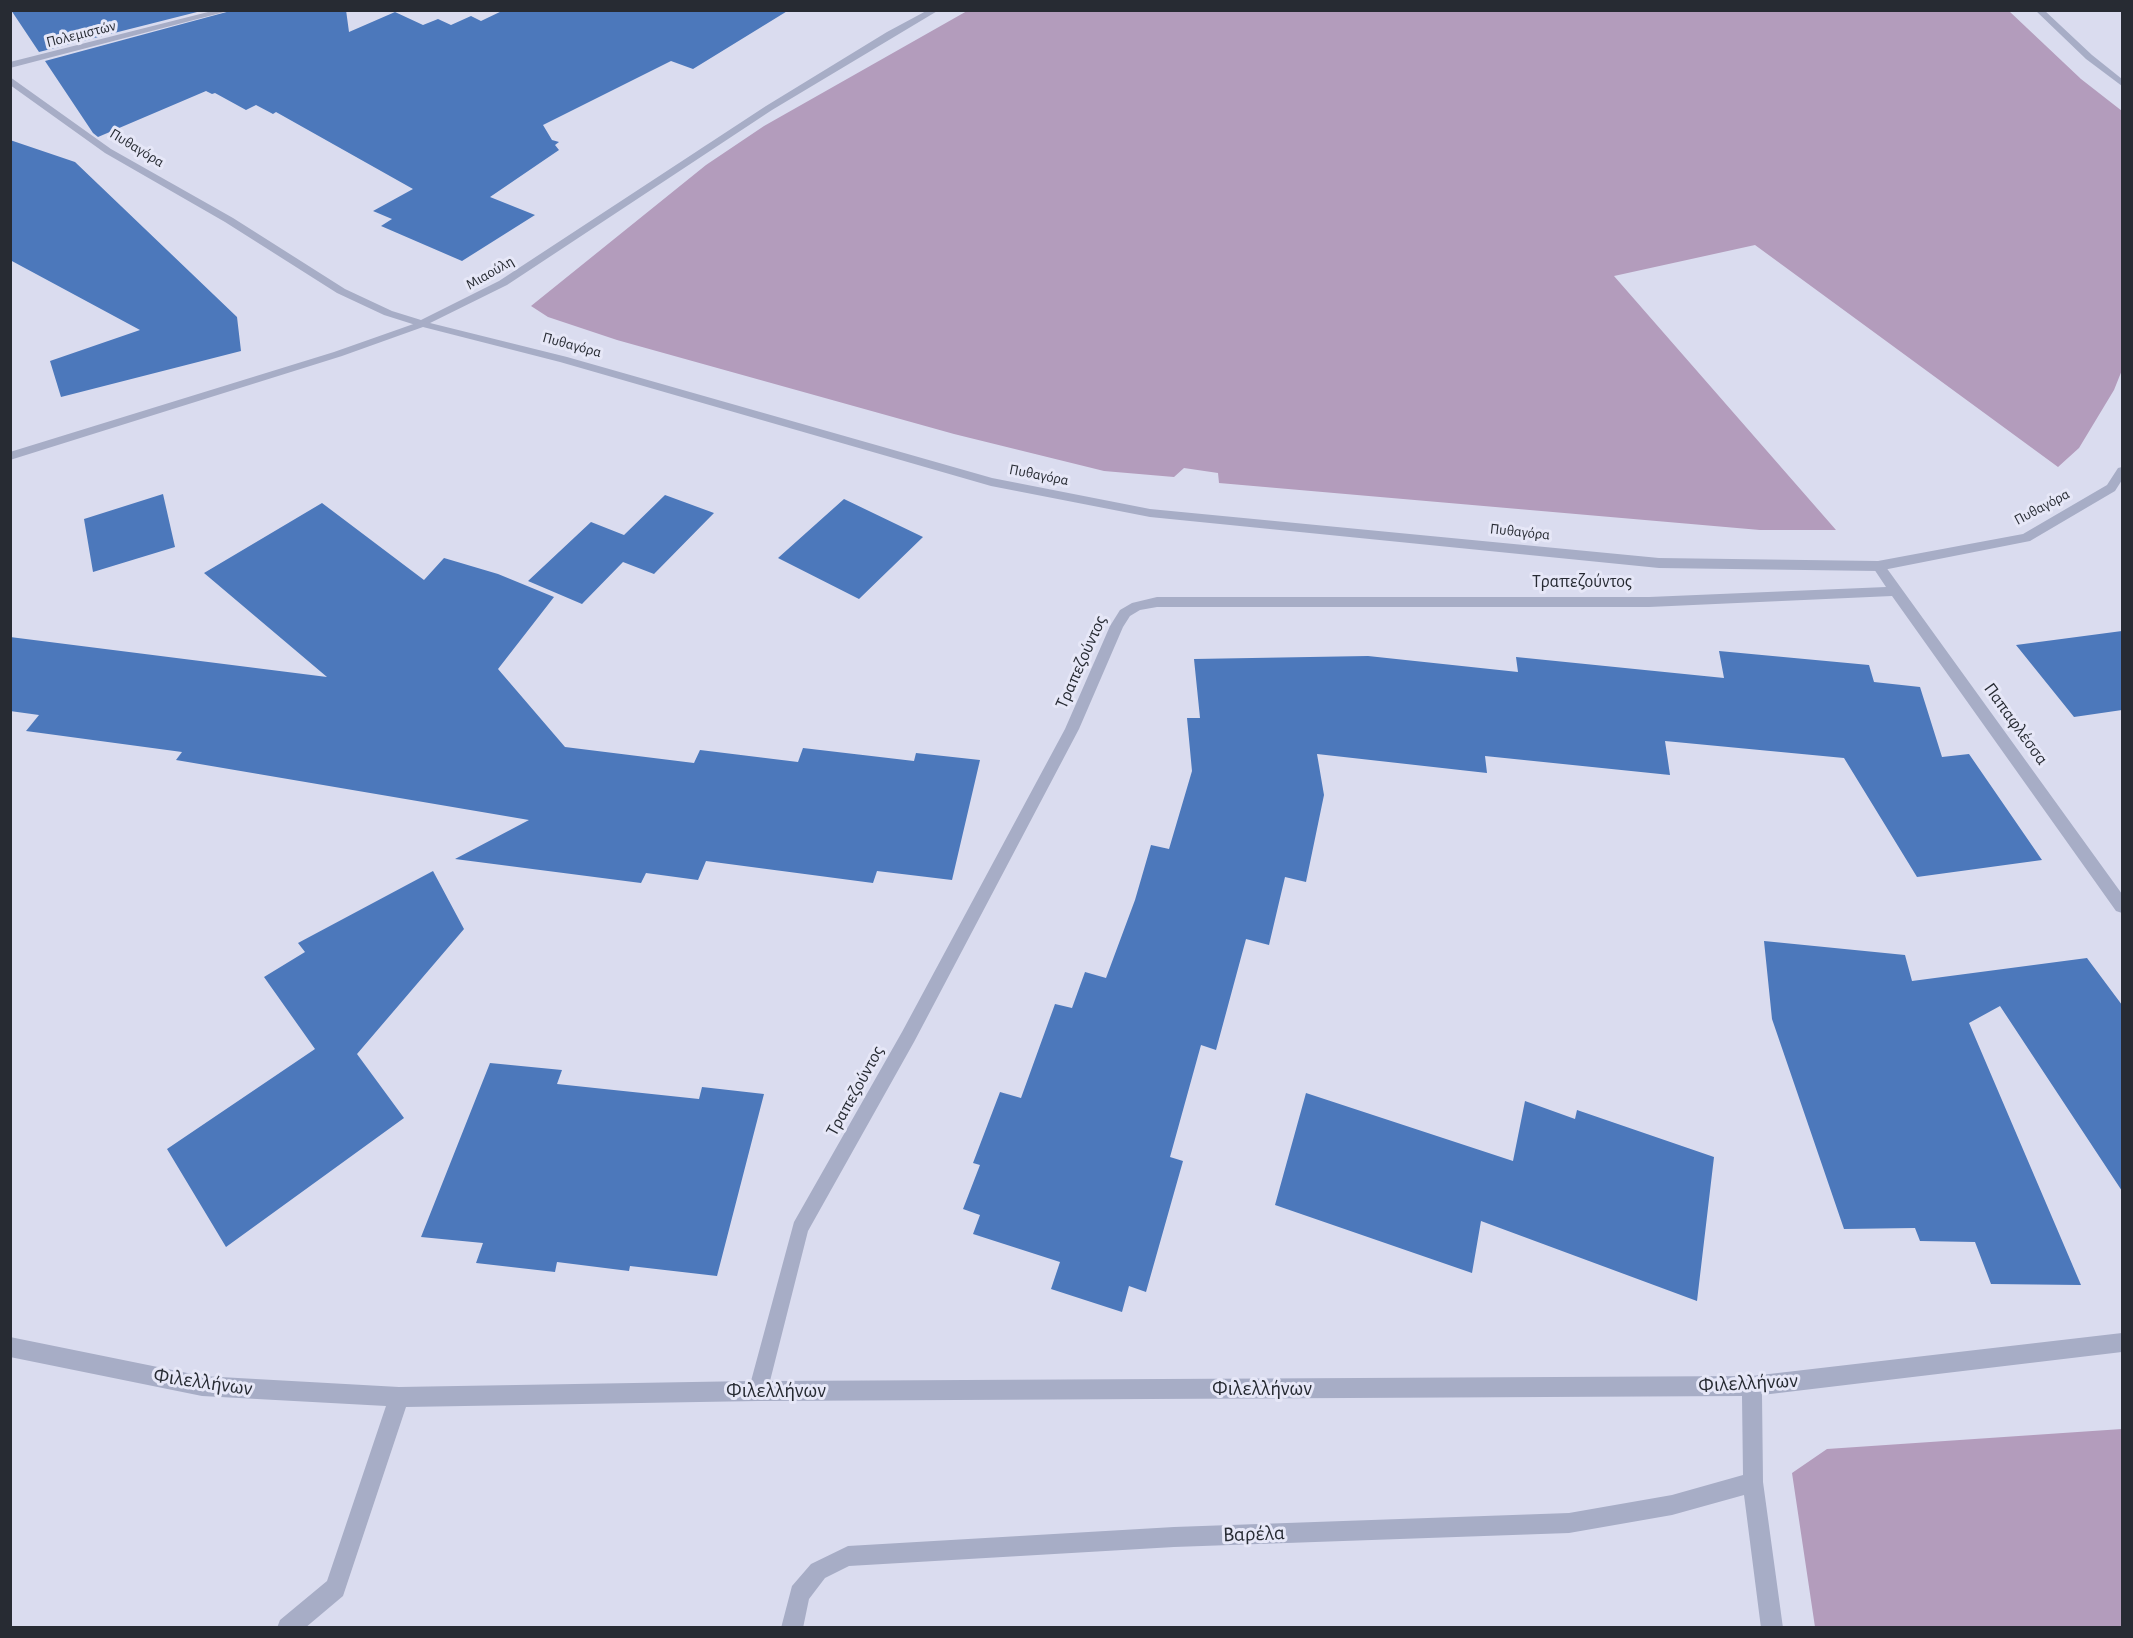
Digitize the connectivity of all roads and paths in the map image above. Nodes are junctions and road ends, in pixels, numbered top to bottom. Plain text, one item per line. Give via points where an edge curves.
1 (228, 10) edge
2 (935, 10) edge
3 (2039, 10) edge
4 (10, 65) edge
5 (10, 80) edge
6 (2122, 83) edge
7 (422, 324) junction
8 (10, 456) edge
9 (2122, 471) edge
10 (1878, 566) junction
11 (1896, 591) junction
12 (2122, 906) edge
13 (2122, 1342) edge
14 (10, 1347) edge
15 (1752, 1386) junction
16 (758, 1391) junction
17 (399, 1397) junction
18 (1753, 1482) junction
19 (288, 1628) edge
20 (792, 1628) edge
21 (1772, 1628) edge

1 - 4 street, Πολεμιστών
2 - 7 street, Μιαούλη via 769,108 503,283
3 - 6 street
5 - 7 street, Πυθαγόρα via 108,151 229,220 341,291 388,314
7 - 8 street, Μιαούλη
7 - 10 street, Πυθαγόρα via 586,365 991,483 1150,513 1659,563
9 - 10 street, Πυθαγόρα via 2111,488 2026,538
10 - 11 street, Παπαφλέσσα
11 - 12 street, Παπαφλέσσα
11 - 16 street, Τραπεζούντος via 1649,602 1157,602 1125,613 1072,729 908,1037 800,1228
13 - 15 street, Φιλελλήνων
14 - 17 street, Φιλελλήνων via 202,1386
15 - 16 street, Φιλελλήνων
15 - 18 street
16 - 17 street, Φιλελλήνων
17 - 19 street via 335,1588
18 - 20 street, Βαρέλα via 1672,1505 1569,1523 1174,1537 848,1556 818,1571 800,1594
18 - 21 street

